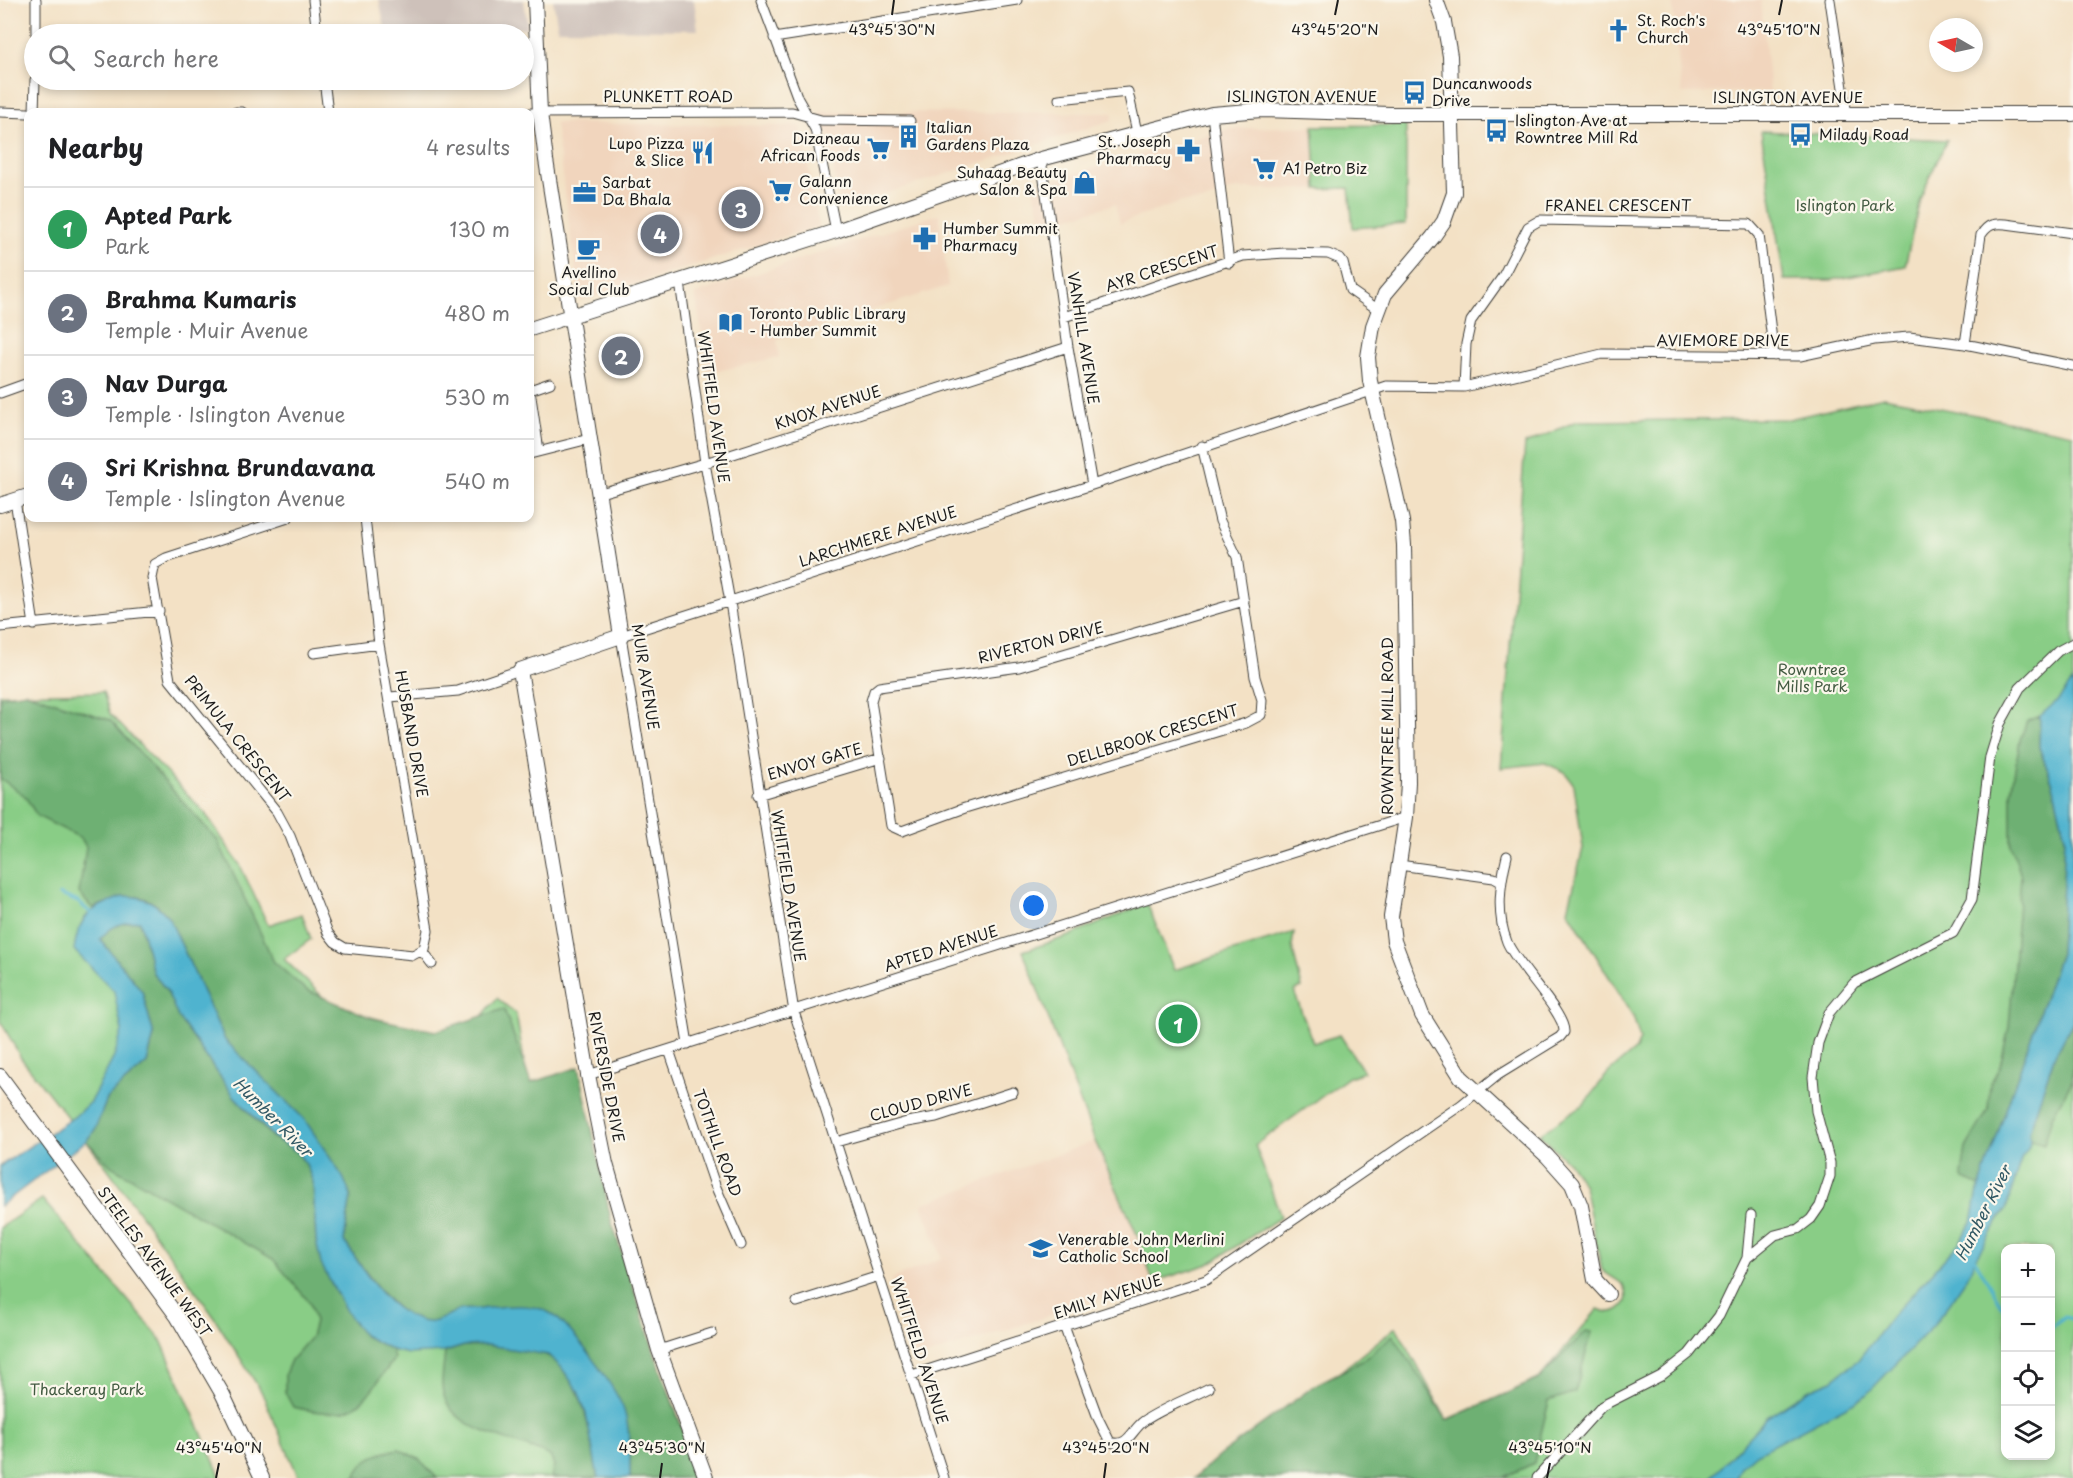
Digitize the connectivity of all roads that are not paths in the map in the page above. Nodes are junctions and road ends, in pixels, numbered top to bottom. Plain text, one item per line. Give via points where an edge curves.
1 (36, 0) edge
2 (313, 0) edge
3 (535, 0) edge
4 (761, 0) edge
5 (1017, 0) edge
6 (1437, 0) edge
7 (1830, 0) edge
8 (36, 24) edge
9 (316, 24) edge
10 (774, 38) junction
11 (35, 90) edge
12 (325, 90) edge
13 (1059, 99) dead end
14 (34, 108) edge
15 (328, 108) edge
16 (0, 112) edge
17 (24, 113) edge
18 (535, 113) edge
19 (1452, 113) junction
20 (1212, 114) junction
21 (2073, 114) edge
22 (807, 115) junction
23 (1846, 115) junction
24 (910, 121) dead end
25 (1137, 132) junction
26 (1041, 159) junction
27 (836, 231) junction
28 (2073, 233) edge
29 (1229, 263) junction
30 (680, 282) junction
31 (1377, 309) junction
32 (569, 316) junction
33 (1064, 317) junction
34 (534, 328) edge
35 (1965, 344) junction
36 (1068, 347) junction
37 (1774, 356) junction
38 (2073, 366) edge
39 (550, 383) dead end
40 (24, 385) edge
41 (1464, 387) junction
42 (534, 389) edge
43 (1372, 389) junction
44 (0, 393) edge
45 (589, 439) junction
46 (1202, 446) junction
47 (534, 453) edge
48 (705, 463) junction
49 (1092, 485) junction
50 (597, 494) junction
51 (22, 498) edge
52 (0, 505) edge
53 (24, 519) edge
54 (24, 522) edge
55 (276, 522) edge
56 (365, 522) edge
57 (1244, 601) junction
58 (730, 602) junction
59 (159, 610) junction
60 (34, 625) junction
61 (0, 627) edge
62 (621, 636) junction
63 (2073, 643) edge
64 (379, 644) junction
65 (314, 653) dead end
66 (520, 670) junction
67 (390, 697) junction
68 (880, 758) junction
69 (758, 795) junction
70 (1406, 817) junction
71 (1507, 856) dead end
72 (1399, 865) junction
73 (1501, 882) junction
74 (420, 952) junction
75 (432, 964) dead end
76 (794, 1012) junction
77 (688, 1044) junction
78 (669, 1050) junction
79 (588, 1075) junction
80 (0, 1076) edge
81 (1013, 1092) dead end
82 (1476, 1093) junction
83 (836, 1142) junction
84 (1751, 1215) dead end
85 (741, 1245) dead end
86 (1747, 1258) junction
87 (879, 1276) junction
88 (1608, 1294) dead end
89 (797, 1302) dead end
90 (1064, 1326) junction
91 (712, 1333) dead end
92 (659, 1350) junction
93 (912, 1375) junction
94 (1209, 1388) dead end
95 (262, 1478) edge
96 (706, 1478) edge
97 (944, 1478) edge
98 (1537, 1478) edge

1 - 8 street
2 - 9 street
3 - 18 street, MUIR AVENUE
4 - 10 street
5 - 10 street
6 - 19 street via 1447,33
7 - 23 street
10 - 22 street
11 - 14 street
12 - 15 street
13 - 25 street via 1128,92
16 - 17 street
18 - 22 street, PLUNKETT ROAD
18 - 32 street, MUIR AVENUE
19 - 20 street, ISLINGTON AVENUE via 1261,110
19 - 23 street, ISLINGTON AVENUE
19 - 31 street, ROWNTREE MILL ROAD via 1454,193 1450,205 1433,237 1395,279
20 - 25 street, ISLINGTON AVENUE
20 - 29 street, AYR CRESCENT
21 - 23 street, ISLINGTON AVENUE
22 - 24 street, PLUNKETT ROAD via 820,120
22 - 27 street via 815,129
25 - 26 street, ISLINGTON AVENUE
26 - 27 street, ISLINGTON AVENUE
26 - 33 street, VANHILL AVENUE
27 - 30 street, ISLINGTON AVENUE
28 - 35 street via 1996,223 1985,228
29 - 31 street via 1261,254 1334,255 1344,263 1350,290
29 - 33 street, AYR CRESCENT
30 - 32 street, ISLINGTON AVENUE
30 - 48 street, WHITFIELD AVENUE
31 - 43 street, ROWNTREE MILL ROAD via 1368,357
32 - 34 street, ISLINGTON AVENUE
32 - 45 street, MUIR AVENUE
33 - 36 street, VANHILL AVENUE
35 - 37 street, AVIEMORE DRIVE via 1925,337 1891,338 1820,354
35 - 38 street, AVIEMORE DRIVE
36 - 48 street, KNOX AVENUE
36 - 49 street, VANHILL AVENUE
37 - 41 street, AVIEMORE DRIVE via 1602,354
37 - 41 street, FRANEL CRESCENT via 1759,235 1749,224 1540,220 1528,227 1503,276 1471,321
39 - 42 street
40 - 44 street
41 - 43 street, AVIEMORE DRIVE
43 - 46 street, LARCHMERE AVENUE
43 - 70 street, ROWNTREE MILL ROAD via 1402,520
45 - 47 street
45 - 50 street, MUIR AVENUE
46 - 49 street, LARCHMERE AVENUE
46 - 57 street, DELLBROOK CRESCENT via 1220,521 1237,557
48 - 50 street, KNOX AVENUE
48 - 58 street, WHITFIELD AVENUE
49 - 58 street, LARCHMERE AVENUE
50 - 62 street, MUIR AVENUE
51 - 52 street
51 - 53 street
54 - 60 street
55 - 59 street, PRIMULA CRESCENT via 160,561 152,571
56 - 64 street, HUSBAND DRIVE
57 - 68 street, RIVERTON DRIVE via 1019,667 879,687 871,701
57 - 68 street, DELLBROOK CRESCENT via 1263,708 1254,720 902,831 894,830 889,823
58 - 62 street, LARCHMERE AVENUE
58 - 69 street, WHITFIELD AVENUE
59 - 60 street
59 - 74 street, PRIMULA CRESCENT via 170,680 277,812 332,938 345,948
60 - 61 street
62 - 66 street, LARCHMERE AVENUE
62 - 77 street, MUIR AVENUE
63 - 86 street via 2058,651 2020,688 2000,724 1990,757 1972,899 1953,933 1854,983 1829,1013 1818,1043 1813,1077 1816,1111 1830,1162 1826,1194 1811,1219 1798,1229 1765,1242
64 - 65 street
64 - 67 street, HUSBAND DRIVE
66 - 67 street, LARCHMERE AVENUE via 458,691
66 - 79 street, RIVERSIDE DRIVE
67 - 74 street, HUSBAND DRIVE via 428,930 428,942
68 - 69 street, ENVOY GATE
69 - 76 street, WHITFIELD AVENUE
70 - 72 street, ROWNTREE MILL ROAD
70 - 76 street, APTED AVENUE
71 - 73 street
72 - 73 street
72 - 82 street, ROWNTREE MILL ROAD via 1391,918 1399,956 1422,1016 1461,1077
73 - 82 street, EMILY AVENUE via 1501,919 1507,942 1562,1019 1564,1032
74 - 75 street
76 - 77 street, APTED AVENUE
76 - 83 street, WHITFIELD AVENUE
77 - 78 street, APTED AVENUE
78 - 79 street, APTED AVENUE
78 - 85 street, TOTHILL ROAD via 715,1185
79 - 92 street, RIVERSIDE DRIVE via 606,1164
80 - 95 street, STEELES AVENUE WEST via 177,1316 224,1395
81 - 83 street, CLOUD DRIVE via 936,1117
82 - 88 street, ROWNTREE MILL ROAD via 1547,1156 1572,1184 1581,1206 1595,1280
82 - 90 street, EMILY AVENUE via 1206,1280
83 - 87 street, WHITFIELD AVENUE
84 - 86 street
86 - 98 street via 1719,1316 1689,1354 1661,1376 1602,1406
87 - 89 street
87 - 93 street, WHITFIELD AVENUE
90 - 93 street, EMILY AVENUE
90 - 94 street via 1110,1442 1126,1441 1142,1422
91 - 92 street
92 - 96 street, RIVERSIDE DRIVE
93 - 97 street, WHITFIELD AVENUE

